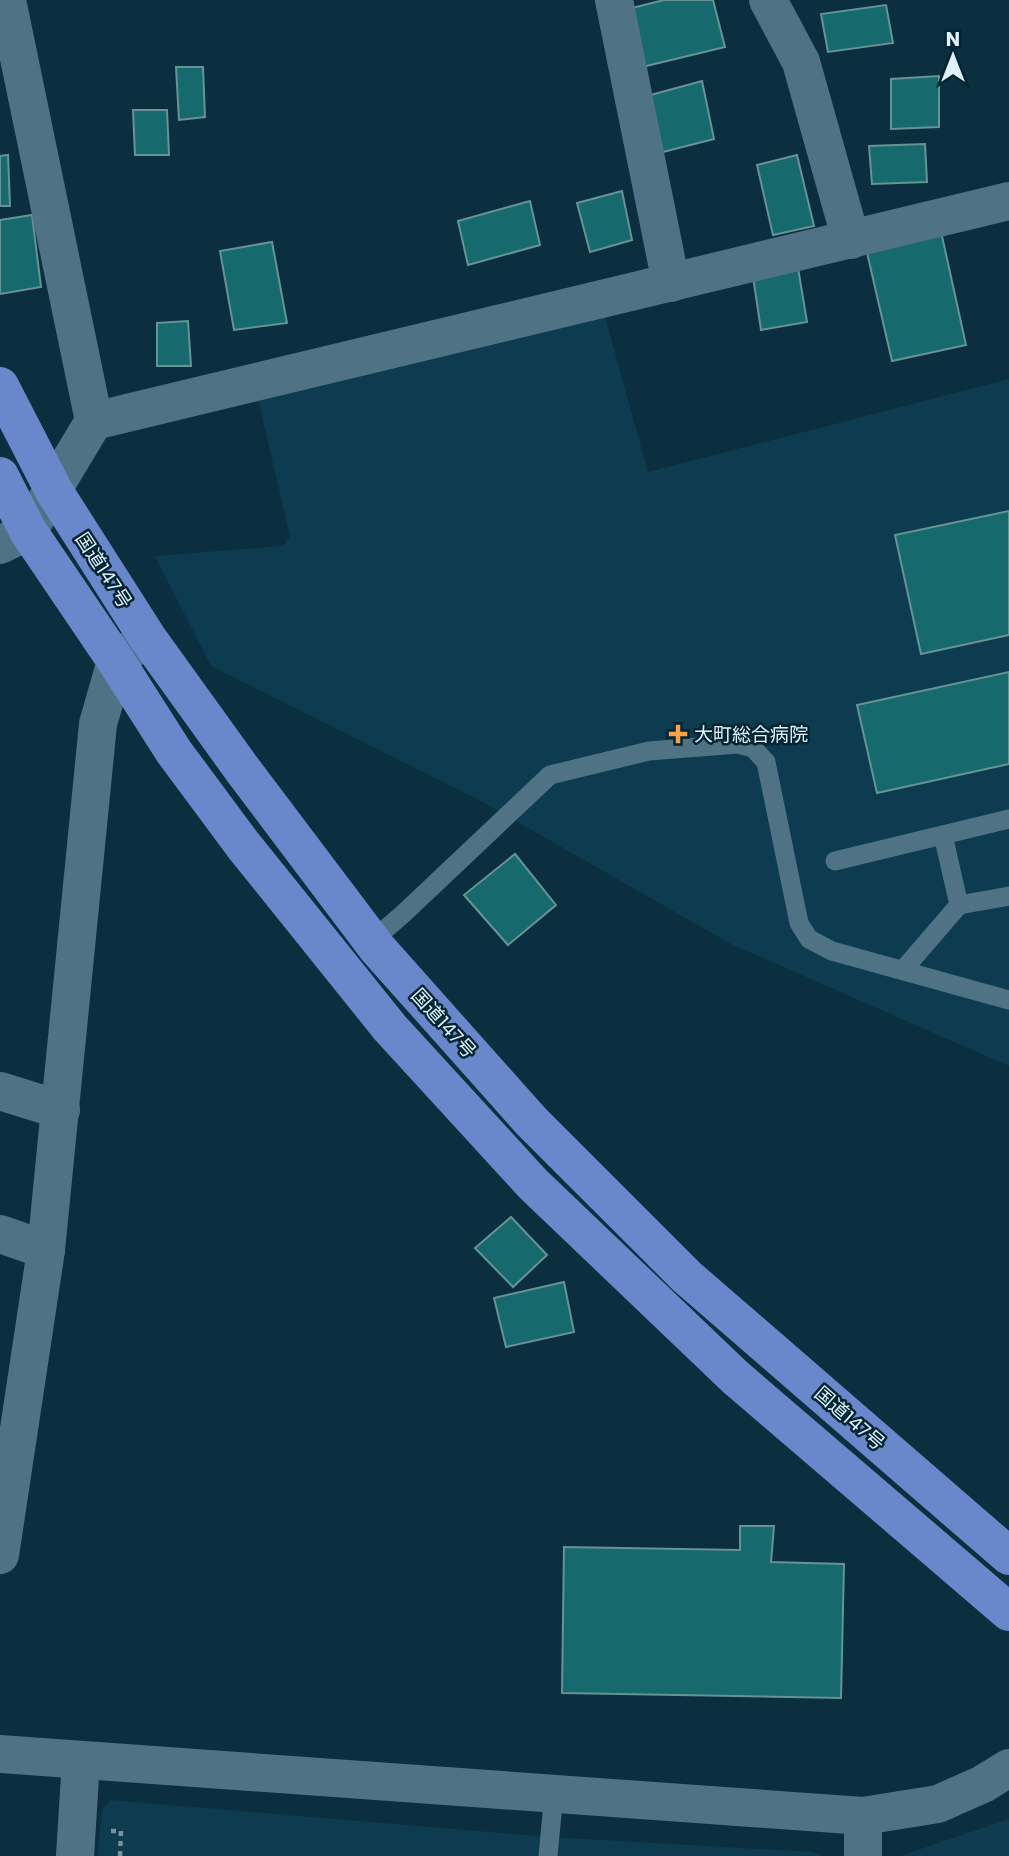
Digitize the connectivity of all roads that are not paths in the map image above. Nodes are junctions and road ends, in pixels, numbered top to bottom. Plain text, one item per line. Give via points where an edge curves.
1 (8, 0) edge
2 (614, 0) edge
3 (768, 0) edge
4 (1009, 201) edge
5 (851, 240) junction
6 (671, 283) junction
7 (0, 386) edge
8 (94, 421) junction
9 (0, 475) edge
10 (54, 491) junction
11 (14, 538) edge
12 (147, 637) junction
13 (116, 661) junction
14 (1009, 819) edge
15 (943, 835) junction
16 (835, 861) dead end
17 (1009, 896) edge
18 (959, 905) junction
19 (372, 941) junction
20 (340, 965) junction
21 (903, 970) junction
22 (1007, 993) edge
23 (0, 1091) edge
24 (61, 1110) junction
25 (0, 1234) edge
26 (46, 1250) junction
27 (0, 1555) edge
28 (1009, 1556) edge
29 (1009, 1612) edge
30 (0, 1754) edge
31 (81, 1760) junction
32 (1009, 1768) edge
33 (554, 1793) junction
34 (863, 1816) junction
35 (87, 1843) edge
36 (548, 1856) edge
37 (863, 1856) edge

1 - 8 street
2 - 6 street
3 - 5 street via 801,62
4 - 5 street
5 - 6 street
6 - 8 street
7 - 10 highway, 国道147号
8 - 10 street
9 - 11 highway, 国道147号
10 - 11 street
10 - 12 highway, 国道147号
11 - 13 highway, 国道147号
12 - 13 street
12 - 19 highway, 国道147号
13 - 20 highway, 国道147号 via 174,752
13 - 24 street via 99,724
14 - 15 lane
15 - 16 lane
15 - 18 lane
17 - 18 lane
18 - 21 lane
19 - 20 lane
19 - 21 lane via 550,775 649,751 738,744 753,748 766,762 799,923 809,939 832,951
19 - 28 highway, 国道147号 via 531,1121 687,1277
20 - 29 highway, 国道147号 via 390,1028 533,1184 734,1377
21 - 22 lane
23 - 24 street
24 - 26 street
25 - 26 street
26 - 27 street
30 - 31 street
31 - 33 street
31 - 35 street
32 - 34 street via 938,1804
33 - 34 street
33 - 36 lane
34 - 37 street

